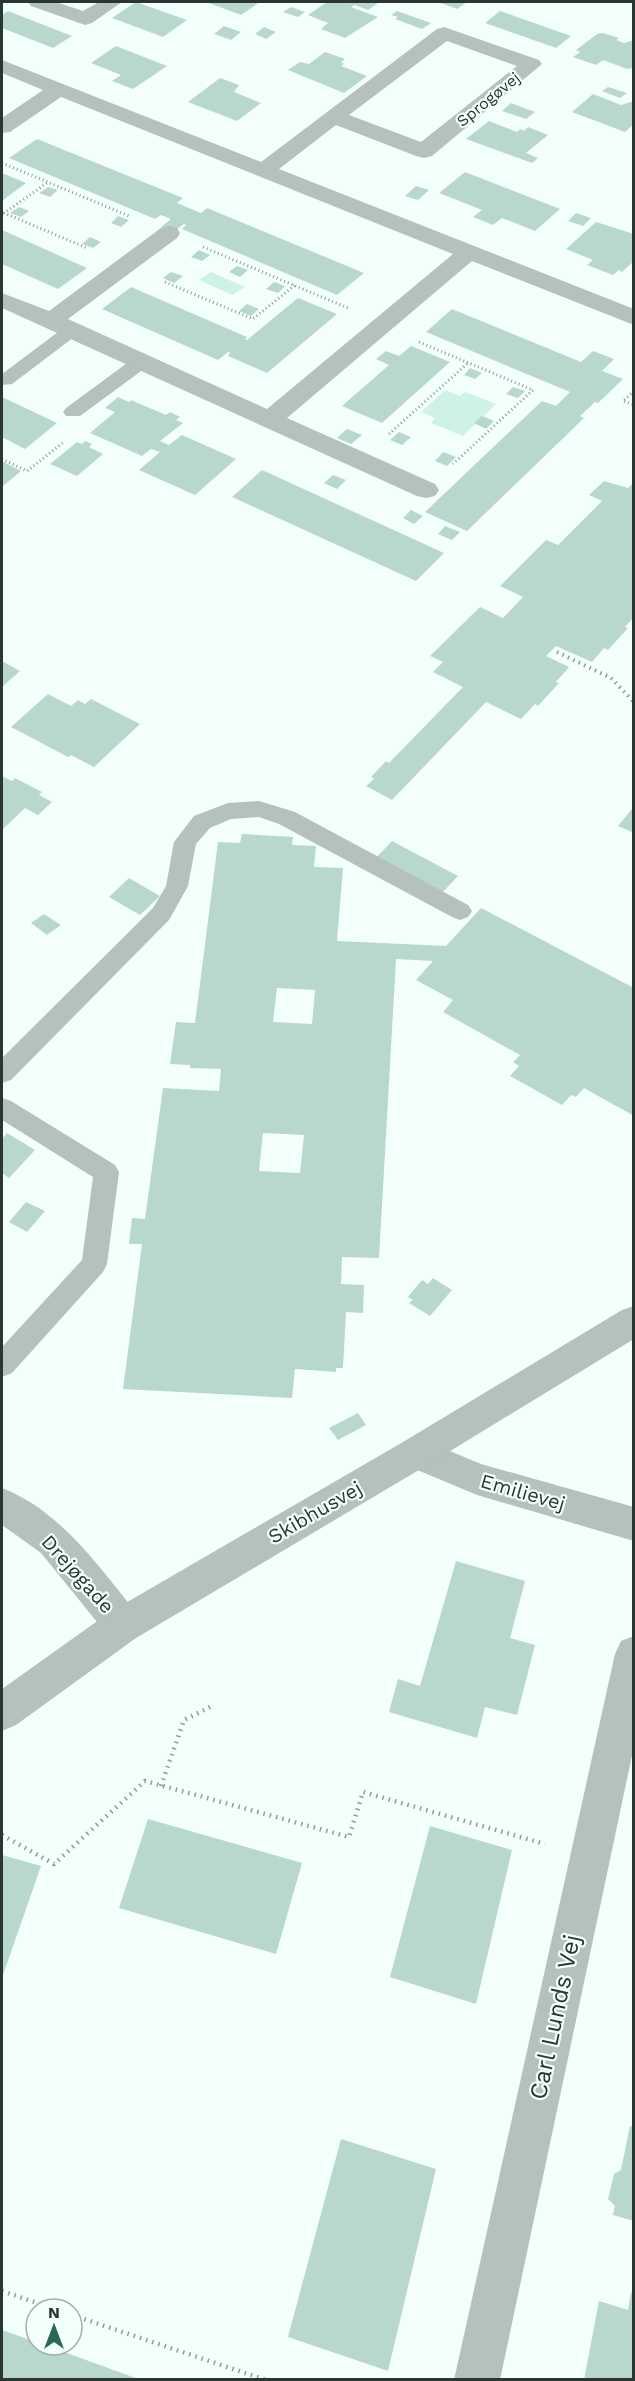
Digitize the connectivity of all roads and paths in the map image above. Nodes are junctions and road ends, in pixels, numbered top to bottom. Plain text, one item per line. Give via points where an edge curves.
1 (38, 2) edge
2 (112, 2) edge
3 (2, 66) edge
4 (59, 89) junction
5 (334, 117) junction
6 (2, 127) edge
7 (2, 163) edge
8 (264, 170) junction
9 (169, 233) junction
10 (470, 251) junction
11 (2, 301) edge
12 (633, 318) edge
13 (61, 325) junction
14 (381, 326) junction
15 (141, 362) junction
16 (469, 363) junction
17 (5, 380) dead end
18 (633, 391) edge
19 (633, 405) edge
20 (73, 412) dead end
21 (269, 420) junction
22 (360, 461) junction
23 (426, 490) joint
24 (557, 652) dead end
25 (633, 702) edge
26 (460, 911) dead end
27 (2, 1072) edge
28 (2, 1108) edge
29 (633, 1321) edge
30 (2, 1365) edge
31 (416, 1453) junction
32 (2, 1505) edge
33 (633, 1524) edge
34 (123, 1625) junction
35 (633, 1654) edge
36 (210, 1707) dead end
37 (2, 1712) edge
38 (161, 1786) junction
39 (2, 1835) edge
40 (590, 1857) junction
41 (2, 2291) edge
42 (24, 2298) edge
43 (84, 2319) edge
44 (266, 2379) edge
45 (477, 2379) edge

1 - 2 street via 85,19
3 - 4 street
4 - 6 street
4 - 8 street
5 - 5 street, Sprogøvej via 444,33 532,64 424,151
5 - 8 street, Sprogøvej
7 - 9 path
8 - 10 street
9 - 13 street
9 - 14 path via 371,318
10 - 12 street
10 - 14 street
11 - 13 street
13 - 15 street
13 - 17 lane
14 - 16 path
14 - 21 street
15 - 20 lane
15 - 21 street
16 - 22 path
16 - 23 path via 533,390
18 - 19 path via 623,401
21 - 22 street
22 - 23 street
24 - 25 path via 610,678
26 - 27 lane via 287,818 259,809 228,811 202,822 185,842 177,885 161,914
28 - 30 lane via 106,1172 94,1264
29 - 31 street, Skibhusvej
31 - 33 street, Emilievej via 477,1479
31 - 34 street, Skibhusvej
32 - 34 street, Drejøgade via 54,1541
34 - 37 street, Skibhusvej
35 - 40 street, Carl Lunds Vej
36 - 38 path via 184,1720
38 - 39 path via 145,1781 54,1864
38 - 40 path via 349,1837 363,1792
40 - 45 street, Carl Lunds Vej
41 - 42 path
43 - 44 path

